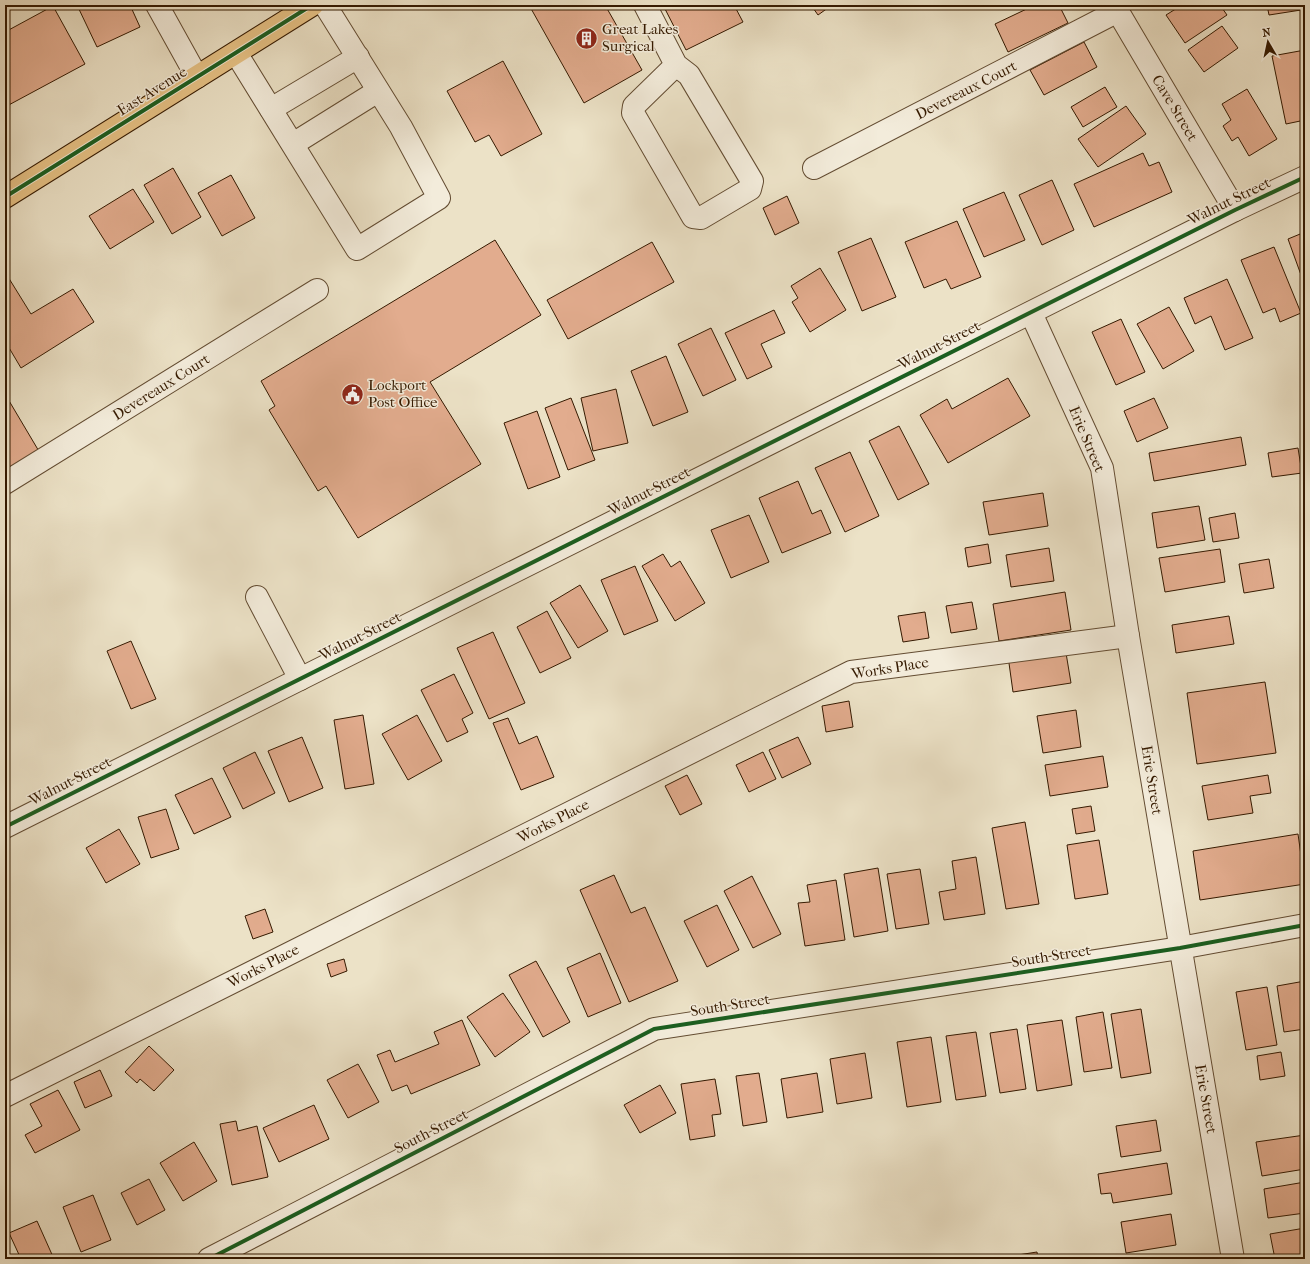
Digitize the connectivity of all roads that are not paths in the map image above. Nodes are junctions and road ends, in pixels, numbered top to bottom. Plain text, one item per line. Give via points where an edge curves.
1 (157, 5) edge
2 (325, 5) edge
3 (645, 5) edge
4 (306, 7) edge
5 (1116, 8) edge
6 (236, 53) junction
7 (358, 58) junction
8 (676, 65) junction
9 (197, 77) junction
10 (378, 91) junction
11 (271, 108) junction
12 (293, 144) junction
13 (814, 168) dead end
14 (1305, 177) edge
15 (5, 197) edge
16 (1236, 210) junction
17 (317, 290) dead end
18 (1031, 313) junction
19 (5, 484) edge
20 (257, 597) dead end
21 (1128, 636) junction
22 (300, 679) junction
23 (5, 827) edge
24 (1305, 925) edge
25 (1180, 948) junction
26 (5, 1096) edge
27 (209, 1259) edge
28 (1233, 1259) edge

1 - 9 street
2 - 7 street
3 - 8 street
4 - 6 highway, East Avenue
5 - 13 street, Devereaux Court
5 - 16 street, Cave Street
6 - 9 highway, East Avenue
6 - 11 street
7 - 10 street
7 - 11 street
8 - 8 street via 634,106 633,113 693,217 701,218 750,189 752,181 689,75
9 - 15 highway, East Avenue
10 - 12 street
10 - 12 street via 401,127 439,198 357,250
11 - 12 street
14 - 16 street, Walnut Street
16 - 18 street, Walnut Street
17 - 19 street, Devereaux Court
18 - 21 street, Erie Street via 1102,468
18 - 22 street, Walnut Street
20 - 22 street
21 - 25 street, Erie Street
21 - 26 street, Works Place via 851,672
22 - 23 street, Walnut Street
24 - 25 street, South Street
25 - 27 street, South Street via 654,1029
25 - 28 street, Erie Street

